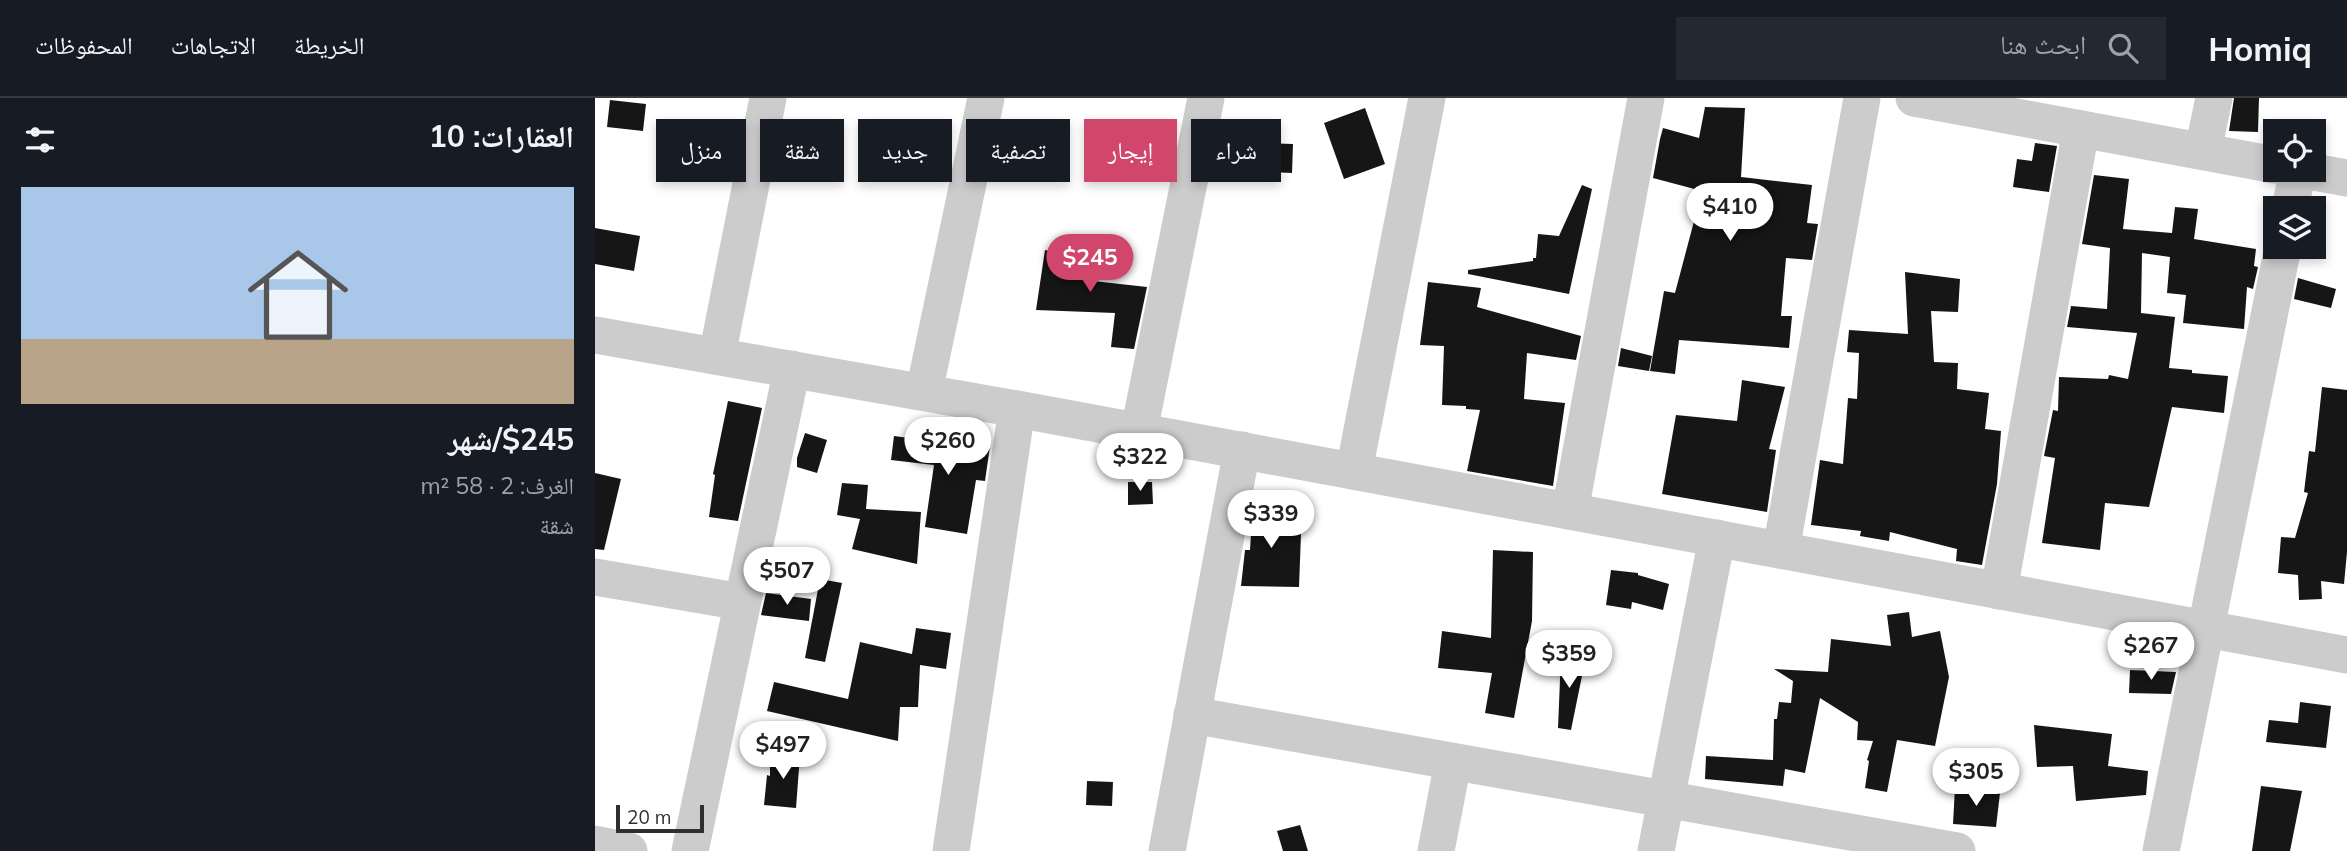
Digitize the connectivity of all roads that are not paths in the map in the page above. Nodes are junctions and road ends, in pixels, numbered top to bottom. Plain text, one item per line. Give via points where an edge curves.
1 (768, 98) edge
2 (986, 98) edge
3 (1206, 98) edge
4 (1427, 98) edge
5 (1646, 98) edge
6 (1861, 98) edge
7 (1914, 98) edge
8 (2214, 98) edge
9 (2081, 129) junction
10 (2203, 151) junction
11 (2263, 162) edge
12 (2326, 174) edge
13 (2347, 178) edge
14 (2281, 259) edge
15 (595, 335) edge
16 (717, 356) junction
17 (792, 369) junction
18 (925, 392) junction
19 (1017, 408) junction
20 (1139, 431) junction
21 (1242, 450) junction
22 (1355, 471) junction
23 (1570, 511) junction
24 (1717, 538) junction
25 (1781, 550) junction
26 (595, 577) edge
27 (1999, 591) junction
28 (742, 602) junction
29 (2204, 629) junction
30 (2347, 655) edge
31 (1192, 715) junction
32 (1453, 762) junction
33 (1668, 800) junction
34 (595, 844) edge
35 (1897, 846) edge
36 (629, 851) edge
37 (690, 851) edge
38 (951, 851) edge
39 (1167, 851) edge
40 (1436, 851) edge
41 (1656, 851) edge
42 (1957, 851) edge
43 (2161, 851) edge

1 - 16 street
2 - 18 street
3 - 20 street
4 - 22 street
5 - 23 street
6 - 25 street
7 - 9 street
8 - 10 street
9 - 10 street
9 - 27 street
10 - 11 street
12 - 13 street
14 - 29 street
15 - 16 street
16 - 17 street
17 - 18 street
17 - 28 street
18 - 19 street
19 - 20 street
19 - 38 street
20 - 21 street
21 - 22 street
21 - 31 street
22 - 23 street
23 - 24 street
24 - 25 street
24 - 33 street
25 - 27 street
26 - 28 street
27 - 29 street
28 - 37 street
29 - 30 street
29 - 43 street
31 - 32 street
31 - 39 street
32 - 33 street
32 - 40 street
33 - 35 street
33 - 41 street
34 - 36 street
35 - 42 street

